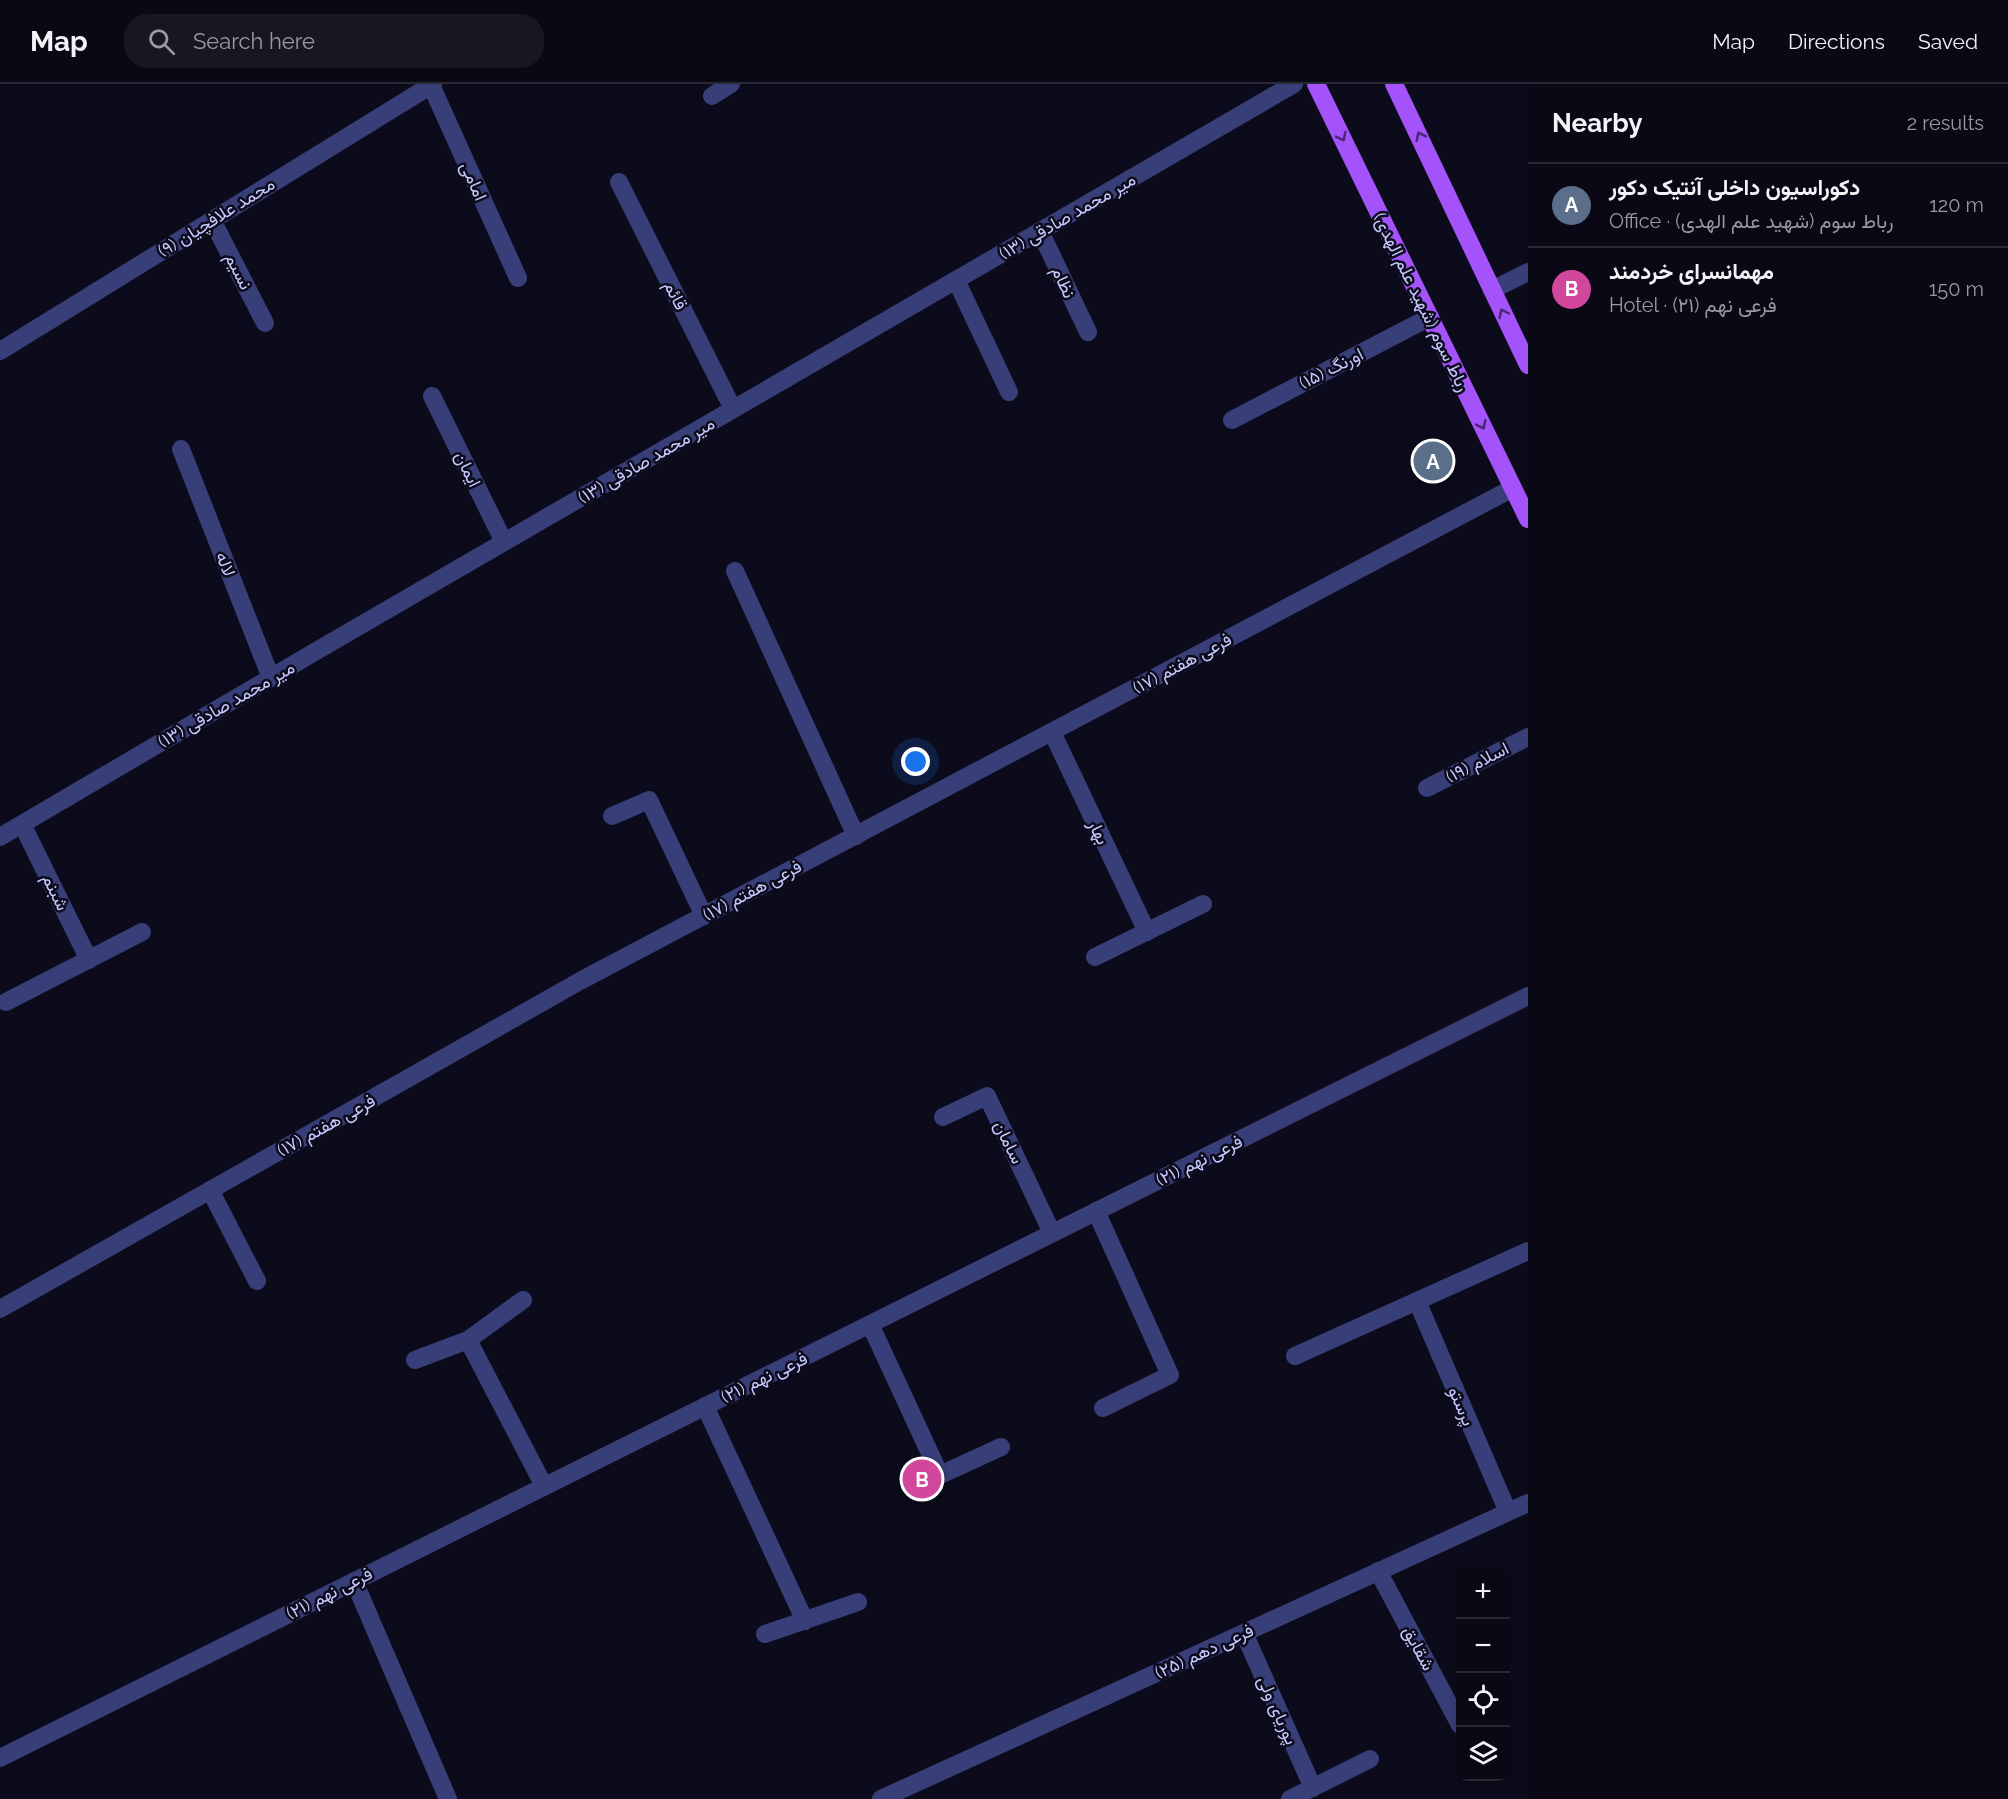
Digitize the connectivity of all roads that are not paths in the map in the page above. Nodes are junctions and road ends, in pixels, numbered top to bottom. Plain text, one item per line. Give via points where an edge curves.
1 (731, 84) edge
2 (1294, 84) edge
3 (1316, 84) edge
4 (1394, 84) edge
5 (432, 85) edge
6 (712, 96) dead end
7 (620, 182) dead end
8 (212, 220) junction
9 (1040, 231) junction
10 (1528, 272) edge
11 (518, 278) dead end
12 (956, 280) junction
13 (1492, 290) junction
14 (1430, 317) junction
15 (265, 323) dead end
16 (1088, 332) dead end
17 (0, 351) edge
18 (1528, 366) edge
19 (1009, 392) dead end
20 (432, 396) dead end
21 (733, 409) junction
22 (1232, 420) dead end
23 (181, 449) dead end
24 (1513, 488) junction
25 (1528, 519) edge
26 (504, 542) junction
27 (735, 571) dead end
28 (271, 678) junction
29 (1052, 732) junction
30 (1528, 737) edge
31 (1427, 788) dead end
32 (612, 816) dead end
33 (22, 824) junction
34 (856, 836) junction
35 (0, 837) edge
36 (1203, 904) dead end
37 (704, 916) junction
38 (142, 932) dead end
39 (1147, 932) junction
40 (1095, 957) dead end
41 (89, 960) junction
42 (1528, 996) edge
43 (6, 1002) dead end
44 (943, 1118) dead end
45 (210, 1190) junction
46 (1096, 1211) junction
47 (1052, 1233) junction
48 (1528, 1251) edge
49 (256, 1281) dead end
50 (523, 1300) dead end
51 (1416, 1301) junction
52 (0, 1309) edge
53 (870, 1324) junction
54 (468, 1340) junction
55 (1295, 1356) dead end
56 (415, 1360) dead end
57 (705, 1406) junction
58 (1103, 1408) dead end
59 (1001, 1447) dead end
60 (544, 1486) junction
61 (1528, 1503) edge
62 (1508, 1512) junction
63 (1378, 1571) junction
64 (354, 1581) junction
65 (858, 1602) dead end
66 (806, 1621) junction
67 (1244, 1633) junction
68 (765, 1635) dead end
69 (1456, 1716) edge
70 (0, 1757) edge
71 (1371, 1759) dead end
72 (1313, 1788) junction
73 (447, 1799) edge
74 (881, 1799) edge
75 (1290, 1799) edge

1 - 6 street
2 - 9 street, میر محمد صادقی (۱۳)
3 -> 14 main road, رباط سوم (شهید علم الهدی)
13 -> 4 main road
5 - 8 street, محمد علافچیان (۹)
5 - 11 street, امامی
7 - 21 street, قائم
8 - 15 street, نسیم
8 - 17 street, محمد علافچیان (۹)
9 - 12 street, میر محمد صادقی (۱۳)
9 - 16 street, نظام
10 - 13 street
12 - 19 street
12 - 21 street, میر محمد صادقی (۱۳)
18 -> 13 main road
14 - 22 street, اورنگ (۱۵)
14 -> 24 main road, رباط سوم (شهید علم الهدی)
20 - 26 street, ایمان
21 - 26 street, میر محمد صادقی (۱۳)
23 - 28 street, لاله
24 - 25 main road, رباط سوم (شهید علم الهدی)
24 - 29 street, فرعی هفتم (۱۷)
26 - 28 street, میر محمد صادقی (۱۳)
27 - 34 street
28 - 33 street, میر محمد صادقی (۱۳)
29 - 34 street, فرعی هفتم (۱۷)
29 - 39 street, بهار
30 - 31 street, اسلام (۱۹)
32 - 37 street via 649,800
33 - 35 street, میر محمد صادقی (۱۳)
33 - 41 street, شبنم
34 - 37 street, فرعی هفتم (۱۷)
36 - 39 street
37 - 45 street, فرعی هفتم (۱۷) via 580,981
38 - 41 street
39 - 40 street
41 - 43 street
42 - 46 street, فرعی نهم (۲۱)
44 - 47 street, سامان via 987,1096
45 - 49 street
45 - 52 street, فرعی هفتم (۱۷)
46 - 47 street, فرعی نهم (۲۱)
46 - 58 street via 1170,1375
47 - 53 street, فرعی نهم (۲۱)
48 - 51 street
50 - 54 street
51 - 55 street
51 - 62 street, پرستو
53 - 57 street, فرعی نهم (۲۱)
53 - 59 street via 940,1475
54 - 56 street
54 - 60 street
57 - 60 street, فرعی نهم (۲۱)
57 - 66 street
60 - 64 street, فرعی نهم (۲۱)
61 - 62 street, فرعی دهم (۲۵)
62 - 63 street, فرعی دهم (۲۵)
63 - 67 street, فرعی دهم (۲۵)
63 - 69 street, شقایق
64 - 70 street, فرعی نهم (۲۱)
64 - 73 street
65 - 66 street
66 - 68 street
67 - 72 street, پوریای ولی
67 - 74 street, فرعی دهم (۲۵)
71 - 72 street
72 - 75 street

